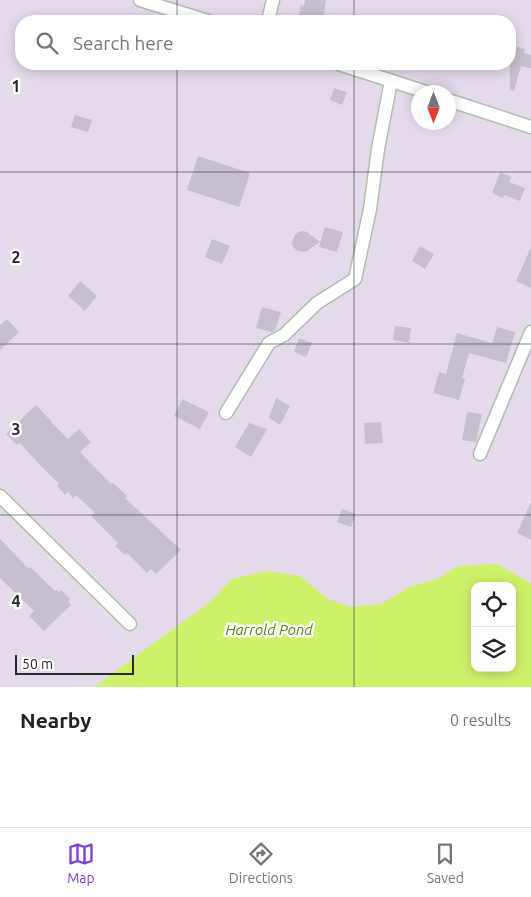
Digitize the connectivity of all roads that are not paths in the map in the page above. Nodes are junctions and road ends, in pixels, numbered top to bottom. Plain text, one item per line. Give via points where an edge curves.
1 (140, 0) edge
2 (273, 0) edge
3 (189, 15) edge
4 (269, 15) edge
5 (357, 70) edge
6 (391, 81) junction
7 (411, 87) edge
8 (456, 103) edge
9 (531, 127) edge
10 (531, 332) edge
11 (226, 413) dead end
12 (480, 454) dead end
13 (0, 496) edge
14 (130, 624) dead end

1 - 3 street
2 - 4 street
5 - 6 street
6 - 7 street
6 - 11 street via 355,279 317,303 284,336 269,343
8 - 9 street
10 - 12 street
13 - 14 street

